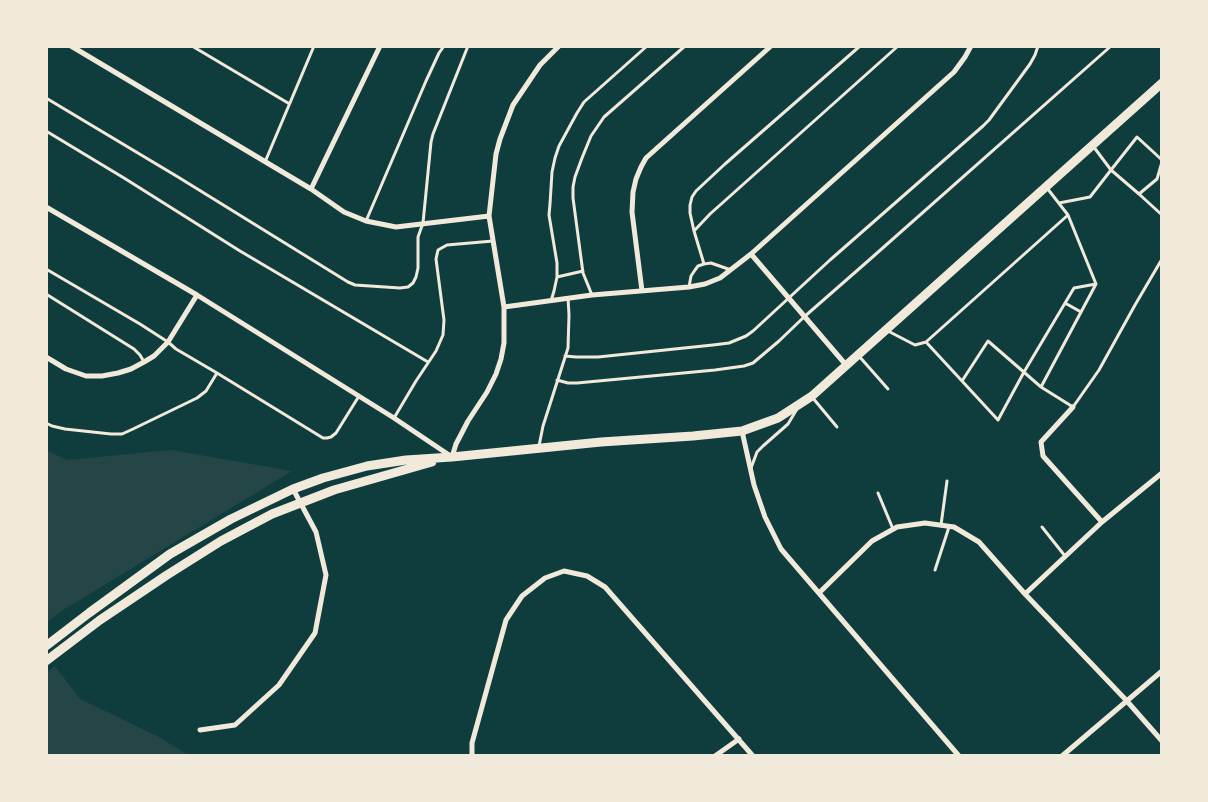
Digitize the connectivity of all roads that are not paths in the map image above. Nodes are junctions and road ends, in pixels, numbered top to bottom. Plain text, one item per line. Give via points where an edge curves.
1 (71, 46) edge
2 (192, 46) edge
3 (314, 46) edge
4 (380, 46) edge
5 (444, 46) edge
6 (468, 46) edge
7 (559, 46) edge
8 (647, 46) edge
9 (685, 46) edge
10 (771, 46) edge
11 (860, 46) edge
12 (898, 46) edge
13 (971, 46) edge
14 (1038, 46) edge
15 (1111, 46) edge
16 (1162, 83) edge
17 (46, 98) edge
18 (289, 104) junction
19 (46, 131) edge
20 (1092, 145) junction
21 (1162, 161) edge
22 (265, 162) junction
23 (1112, 170) junction
24 (1046, 186) junction
25 (311, 189) junction
26 (1139, 194) junction
27 (1059, 203) junction
28 (46, 207) edge
29 (1068, 215) junction
30 (1162, 215) edge
31 (489, 216) junction
32 (366, 221) junction
33 (422, 224) junction
34 (694, 231) junction
35 (494, 241) junction
36 (751, 254) junction
37 (1162, 259) edge
38 (704, 264) junction
39 (46, 269) edge
40 (583, 270) junction
41 (731, 270) junction
42 (557, 277) junction
43 (1096, 284) junction
44 (689, 287) junction
45 (642, 291) junction
46 (46, 294) edge
47 (197, 295) junction
48 (592, 295) junction
49 (568, 298) junction
50 (788, 298) junction
51 (551, 301) junction
52 (1065, 303) junction
53 (504, 307) junction
54 (1081, 312) junction
55 (804, 317) junction
56 (885, 330) junction
57 (168, 342) junction
58 (926, 342) junction
59 (858, 354) junction
60 (565, 356) junction
61 (46, 357) edge
62 (144, 362) junction
63 (428, 362) junction
64 (846, 365) junction
65 (1024, 372) junction
66 (217, 373) junction
67 (557, 380) junction
68 (962, 380) junction
69 (1042, 387) junction
70 (888, 389) dead end
71 (359, 396) junction
72 (812, 396) junction
73 (802, 402) junction
74 (1073, 407) junction
75 (394, 418) junction
76 (46, 423) edge
77 (837, 427) dead end
78 (742, 431) junction
79 (538, 449) junction
80 (452, 457) junction
81 (750, 469) junction
82 (1162, 473) edge
83 (947, 481) dead end
84 (293, 489) junction
85 (878, 493) dead end
86 (301, 503) junction
87 (1102, 522) junction
88 (941, 525) junction
89 (949, 527) junction
90 (1042, 527) dead end
91 (893, 530) junction
92 (1065, 556) junction
93 (935, 570) dead end
94 (819, 593) junction
95 (1025, 594) junction
96 (46, 646) edge
97 (50, 658) edge
98 (1162, 671) edge
99 (1126, 700) junction
100 (200, 730) dead end
101 (739, 739) junction
102 (1162, 741) edge
103 (956, 755) edge
104 (472, 756) edge
105 (715, 756) edge
106 (753, 756) edge
107 (1062, 756) edge

1 - 22 street
2 - 18 lane
3 - 18 lane
4 - 25 street
5 - 32 lane
6 - 33 lane via 433,134
7 - 31 street via 540,65 513,105 496,154
8 - 42 lane via 584,102 559,146 552,172 549,215
9 - 40 lane via 604,117 591,136 573,187
10 - 45 street via 646,158 641,167 633,192 632,212
11 - 34 lane via 696,192 690,205
12 - 34 lane
13 - 36 street via 954,72
14 - 50 lane via 1030,64 989,120
15 - 55 lane
16 - 20 main road
17 - 33 lane via 355,285 400,288 413,283 418,268 418,237
18 - 22 lane
19 - 63 lane
20 - 23 lane
20 - 24 main road
21 - 23 lane via 1137,137
21 - 26 lane via 1157,179
22 - 25 street
23 - 26 lane
23 - 27 lane via 1090,196
24 - 27 lane
24 - 56 main road
25 - 32 street via 344,212
26 - 30 lane
27 - 29 lane
28 - 47 street
29 - 43 lane
29 - 58 lane
31 - 33 street
31 - 35 street
32 - 33 street via 396,226
34 - 38 lane
35 - 53 street
35 - 63 lane via 446,245 438,250 443,335
36 - 41 street
36 - 50 street
37 - 74 lane via 1099,370
38 - 41 lane
38 - 44 lane via 698,266 691,276
39 - 57 lane
40 - 42 lane
40 - 48 lane
41 - 44 street via 720,278
42 - 51 lane
43 - 52 lane via 1074,288
43 - 54 lane
44 - 45 street
45 - 48 street
46 - 62 lane via 134,349
47 - 57 street
47 - 71 street
48 - 49 street
49 - 51 street
49 - 60 lane via 569,331
50 - 55 street
50 - 60 lane via 753,331 730,343 598,356
51 - 53 street
52 - 54 lane
52 - 65 lane
53 - 80 street via 504,343 496,374 468,421
54 - 69 lane
55 - 64 street
55 - 67 lane via 761,357 744,366 577,383
56 - 58 lane via 915,345
56 - 59 main road
57 - 62 street
57 - 66 lane
58 - 68 lane
59 - 64 main road
59 - 70 lane
60 - 67 lane
61 - 62 street via 86,376 118,373
63 - 75 lane
64 - 72 main road
65 - 68 lane via 988,341
65 - 68 lane via 998,420
65 - 69 lane
66 - 71 lane via 323,438 336,433
66 - 76 lane via 206,391 197,398 122,434 65,429
67 - 79 lane
69 - 74 lane
71 - 75 street
72 - 73 main road
72 - 77 lane
73 - 78 main road via 778,418
73 - 81 lane via 788,424 757,452
74 - 87 street via 1041,442 1043,456
75 - 80 street
78 - 79 main road
78 - 81 street
79 - 80 main road
80 - 84 main road via 366,466
80 - 86 main road via 334,490
81 - 94 street via 765,517 781,549
82 - 87 street
83 - 88 lane
84 - 86 street
84 - 96 main road via 170,554
85 - 91 lane
86 - 97 main road via 272,514 221,541 100,620
86 - 100 street via 316,532 326,575 315,633 280,685 235,725
87 - 92 street
88 - 89 street
88 - 91 street via 926,522
89 - 93 lane
89 - 95 street via 979,542
90 - 92 lane
91 - 94 street via 872,541
92 - 95 street
94 - 103 street
95 - 99 street
96 - 97 street
98 - 99 street
99 - 102 street
99 - 107 street
101 - 104 street via 605,587 587,576 564,570 545,578 522,596 506,620 472,743
101 - 105 street
101 - 106 street

